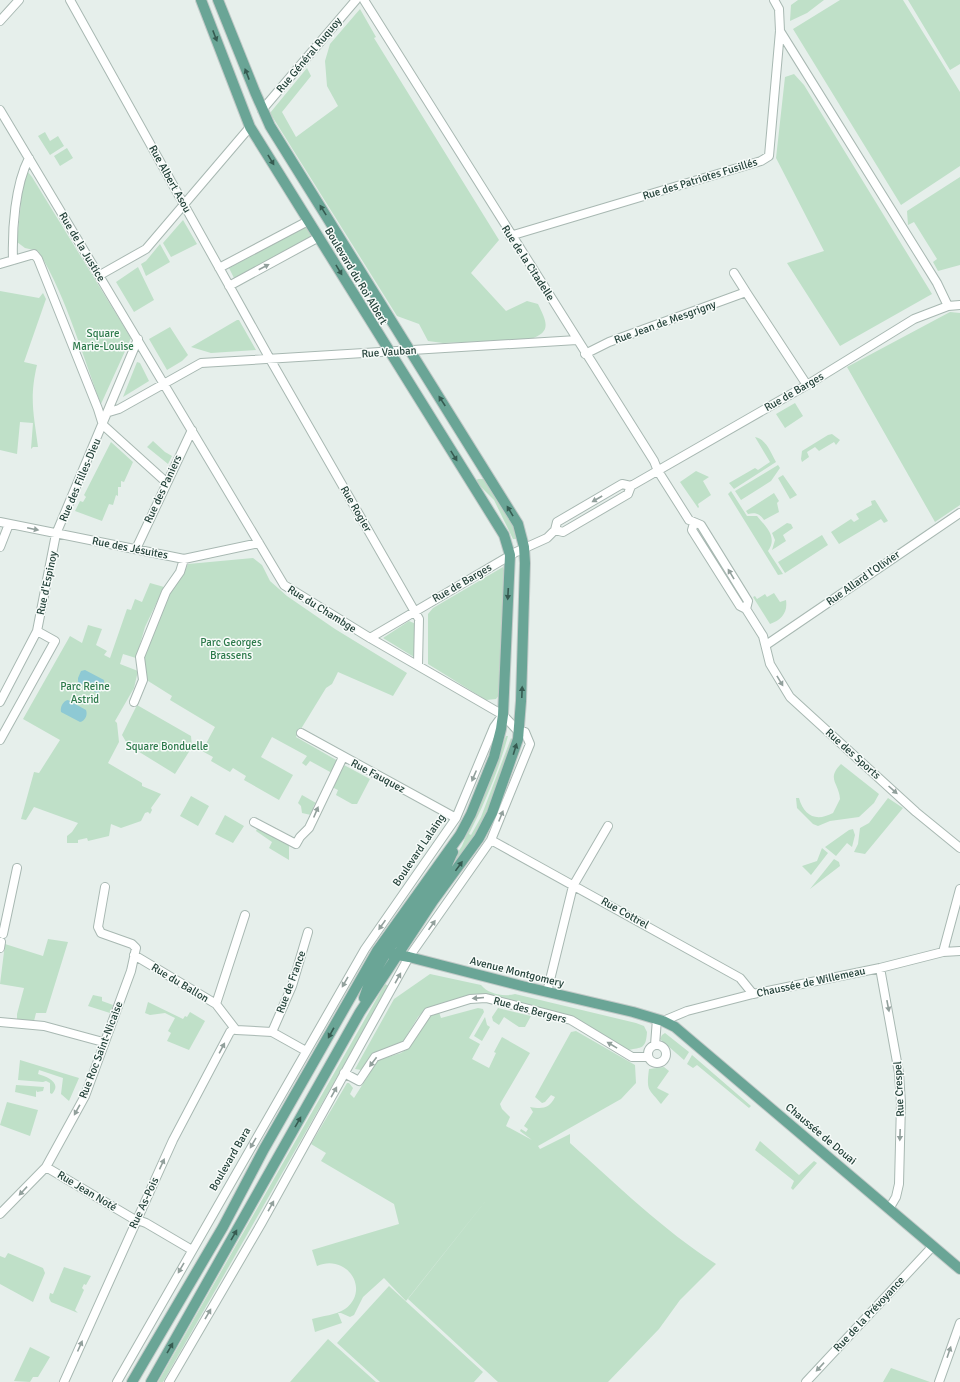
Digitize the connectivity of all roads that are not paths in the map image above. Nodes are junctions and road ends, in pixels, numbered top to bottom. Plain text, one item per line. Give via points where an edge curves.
1 (18, 0) edge
2 (70, 0) edge
3 (201, 0) edge
4 (218, 0) edge
5 (356, 0) edge
6 (364, 0) edge
7 (774, 0) edge
8 (0, 21) edge
9 (780, 32) junction
10 (0, 110) edge
11 (262, 110) junction
12 (250, 127) junction
13 (29, 158) junction
14 (184, 204) junction
15 (308, 221) junction
16 (510, 236) junction
17 (319, 237) junction
18 (13, 260) junction
19 (0, 264) edge
20 (220, 268) junction
21 (734, 273) dead end
22 (100, 275) junction
23 (229, 286) junction
24 (746, 292) junction
25 (960, 305) edge
26 (948, 306) junction
27 (138, 339) junction
28 (577, 340) junction
29 (410, 350) junction
30 (388, 352) junction
31 (585, 354) junction
32 (270, 359) junction
33 (164, 383) junction
34 (807, 385) junction
35 (109, 412) junction
36 (103, 425) junction
37 (192, 430) junction
38 (658, 471) junction
39 (166, 482) junction
40 (960, 513) edge
41 (0, 522) edge
42 (9, 524) junction
43 (56, 534) junction
44 (259, 543) junction
45 (524, 547) junction
46 (0, 548) edge
47 (136, 549) junction
48 (510, 556) junction
49 (184, 559) junction
50 (414, 612) junction
51 (37, 631) junction
52 (370, 638) junction
53 (766, 645) junction
54 (418, 665) junction
55 (0, 702) edge
56 (134, 702) dead end
57 (503, 715) junction
58 (518, 731) junction
59 (301, 733) dead end
60 (0, 740) edge
61 (343, 757) junction
62 (456, 818) junction
63 (254, 822) dead end
64 (608, 826) dead end
65 (460, 835) junction
66 (491, 840) junction
67 (960, 848) edge
68 (17, 868) dead end
69 (574, 886) junction
70 (105, 887) dead end
71 (960, 889) edge
72 (245, 915) dead end
73 (308, 932) dead end
74 (1, 941) edge
75 (365, 949) junction
76 (377, 951) junction
77 (960, 951) edge
78 (943, 952) junction
79 (393, 954) junction
80 (134, 956) junction
81 (409, 957) junction
82 (880, 968) junction
83 (547, 992) junction
84 (753, 994) junction
85 (216, 1004) junction
86 (660, 1020) junction
87 (0, 1022) edge
88 (234, 1029) junction
89 (272, 1032) junction
90 (103, 1042) junction
91 (655, 1045) junction
92 (306, 1051) junction
93 (648, 1057) junction
94 (344, 1073) junction
95 (46, 1167) junction
96 (889, 1209) junction
97 (0, 1214) edge
98 (137, 1219) junction
99 (933, 1246) junction
100 (192, 1250) junction
101 (960, 1269) edge
102 (960, 1322) edge
103 (147, 1356) junction
104 (64, 1382) edge
105 (117, 1382) edge
106 (132, 1382) edge
107 (140, 1382) edge
108 (151, 1382) edge
109 (169, 1382) edge
110 (806, 1382) edge
111 (939, 1382) edge

1 - 8 street
2 - 14 street, Rue Albert Asou
3 -> 12 main road, Boulevard du Roi Albert
11 -> 4 main road, Boulevard du Roi Albert
5 - 11 street, Rue Général Ruquoy
6 - 16 street, Rue de la Citadelle
7 - 9 street, Rue des Patriotes Fusillés via 779,9
9 - 16 street, Rue des Patriotes Fusillés via 769,156 761,161
9 - 26 street, Rue des Patriotes Fusillés via 937,283
10 - 13 street, Rue de la Justice
29 -> 11 main road, Boulevard du Roi Albert
12 - 14 street
12 -> 15 main road, Boulevard du Roi Albert
13 - 18 street via 22,172
13 - 22 street, Rue de la Justice
14 - 20 street, Rue Albert Asou
14 - 22 street via 146,248
15 - 17 main road, Boulevard du Roi Albert
15 - 20 street
16 - 28 street, Rue de la Citadelle
23 -> 17 street
17 -> 30 main road, Boulevard du Roi Albert
18 - 19 street
18 - 36 street via 34,254 38,259
20 - 23 street, Rue Albert Asou
21 - 24 street
22 - 27 street, Rue de la Justice
23 - 32 street, Rue Albert Asou
24 - 31 street, Rue Jean de Mesgrigny via 610,342
24 - 34 street
25 - 26 street, Rue de Barges
26 - 34 street, Rue de Barges via 914,319
27 - 33 street, Rue de la Justice
27 - 35 street
28 - 29 street, Rue Vauban
28 - 31 street, Rue de la Citadelle
29 - 30 street, Rue Vauban
45 -> 29 main road, Boulevard du Roi Albert via 515,519
30 - 32 street, Rue Vauban
30 -> 48 main road, Boulevard du Roi Albert via 504,535
31 - 38 street, Rue de la Citadelle
32 - 33 street, Rue Vauban via 200,363
32 - 50 street, Rue Rogier
33 - 35 street via 119,409
33 - 37 street, Rue du Chambge
34 - 38 street, Rue de Barges
35 - 36 street, Rue des Filles-Dieu
36 - 39 street
36 - 43 street, Rue des Filles-Dieu
37 - 39 street, Rue des Paniers
37 - 44 street, Rue du Chambge
38 - 45 street, Rue de Barges via 631,486 628,494 563,532 555,530 547,538
38 - 53 street, Rue de la Citadelle via 689,520 701,525 748,601 746,608
39 - 47 street, Rue des Paniers
40 - 53 street, Rue Allard l'Olivier
41 - 42 street, Rue des Jésuites
42 -> 43 street, Rue des Jésuites
42 - 46 street
43 - 47 street, Rue des Jésuites
43 - 51 street, Rue d'Espinoy
44 - 49 street, Rue des Jésuites
44 - 52 street, Rue du Chambge via 284,585
45 - 48 street, Rue de Barges
58 -> 45 main road via 526,577
47 - 49 street, Rue des Jésuites
48 - 50 street, Rue de Barges
48 -> 57 main road, Boulevard Lalaing
49 - 56 street via 180,572 166,592 140,657 143,680
50 - 52 street, Rue de Barges
50 - 54 street, Rue Rogier via 419,619
51 - 55 street, Rue d'Espinoy
51 - 60 street via 55,641
52 - 54 street, Rue du Chambge
53 -> 67 street, Rue des Sports via 770,664 790,697 916,812
54 - 57 street, Rue du Chambge
57 - 58 street, Rue du Chambge
57 -> 62 street, Boulevard Lalaing via 494,727
57 - 65 main road, Boulevard Lalaing via 494,757
66 -> 58 street via 530,744 525,732
79 -> 58 main road via 479,838 510,766
59 - 61 street, Rue Fauquez
61 - 62 street, Rue Fauquez
63 -> 61 street via 296,844 309,828
62 -> 75 street, Boulevard Lalaing
64 - 69 street
65 - 76 main road, Boulevard Lalaing
65 - 79 main road via 443,874
66 - 69 street, Rue Cottrel
81 -> 66 street
68 - 74 street
69 - 83 street
69 - 84 street, Rue Cottrel via 740,978
70 - 80 street via 98,927 101,933 132,944 136,948
71 - 78 street
72 - 85 street
73 - 89 street, Rue de France via 292,986
75 - 76 street, Avenue Montgomery
75 -> 92 street, Boulevard Bara
76 - 79 main road, Avenue Montgomery
76 -> 103 main road, Boulevard Lalaing via 264,1148 223,1227
77 - 78 street, Chaussée de Willemeau
78 - 82 street, Chaussée de Willemeau
79 - 81 main road, Avenue Montgomery
108 -> 79 main road
80 - 85 street, Rue du Ballon
80 - 90 street, Rue Roc Saint-Nicaise via 131,971
81 - 83 main road, Avenue Montgomery
94 -> 81 street
82 - 84 street, Chaussée de Willemeau
82 -> 96 street, Rue Crespel via 896,1049 901,1103 899,1184 896,1197
83 - 86 main road, Avenue Montgomery
84 - 86 street, Chaussée de Willemeau
85 - 88 street, Rue du Ballon
86 - 91 street
86 - 96 main road, Chaussée de Douai via 686,1035
87 - 90 street via 44,1026
88 - 89 street
98 -> 88 street, Rue As-Pois via 187,1114 230,1032
89 - 92 street
90 -> 95 street, Rue Roc Saint-Nicaise via 85,1096
91 - 93 street via 648,1051
91 - 93 street via 665,1050 665,1058 658,1063 652,1062
92 -> 100 street, Boulevard Bara
93 -> 94 street, Rue des Bergers via 632,1057 571,1020 486,998 470,999 428,1012 406,1045 376,1057 359,1082
109 -> 94 street via 261,1224
95 -> 97 street, Rue Roc Saint-Nicaise
95 - 98 street, Rue Jean Noté
96 - 99 main road, Chaussée de Douai
98 - 100 street, Rue Jean Noté
104 -> 98 street, Rue As-Pois
99 - 101 main road, Chaussée de Douai
99 -> 110 street, Rue de la Prévoyance
100 -> 105 street, Boulevard Bara
111 -> 102 street
103 - 106 main road
103 - 107 main road

